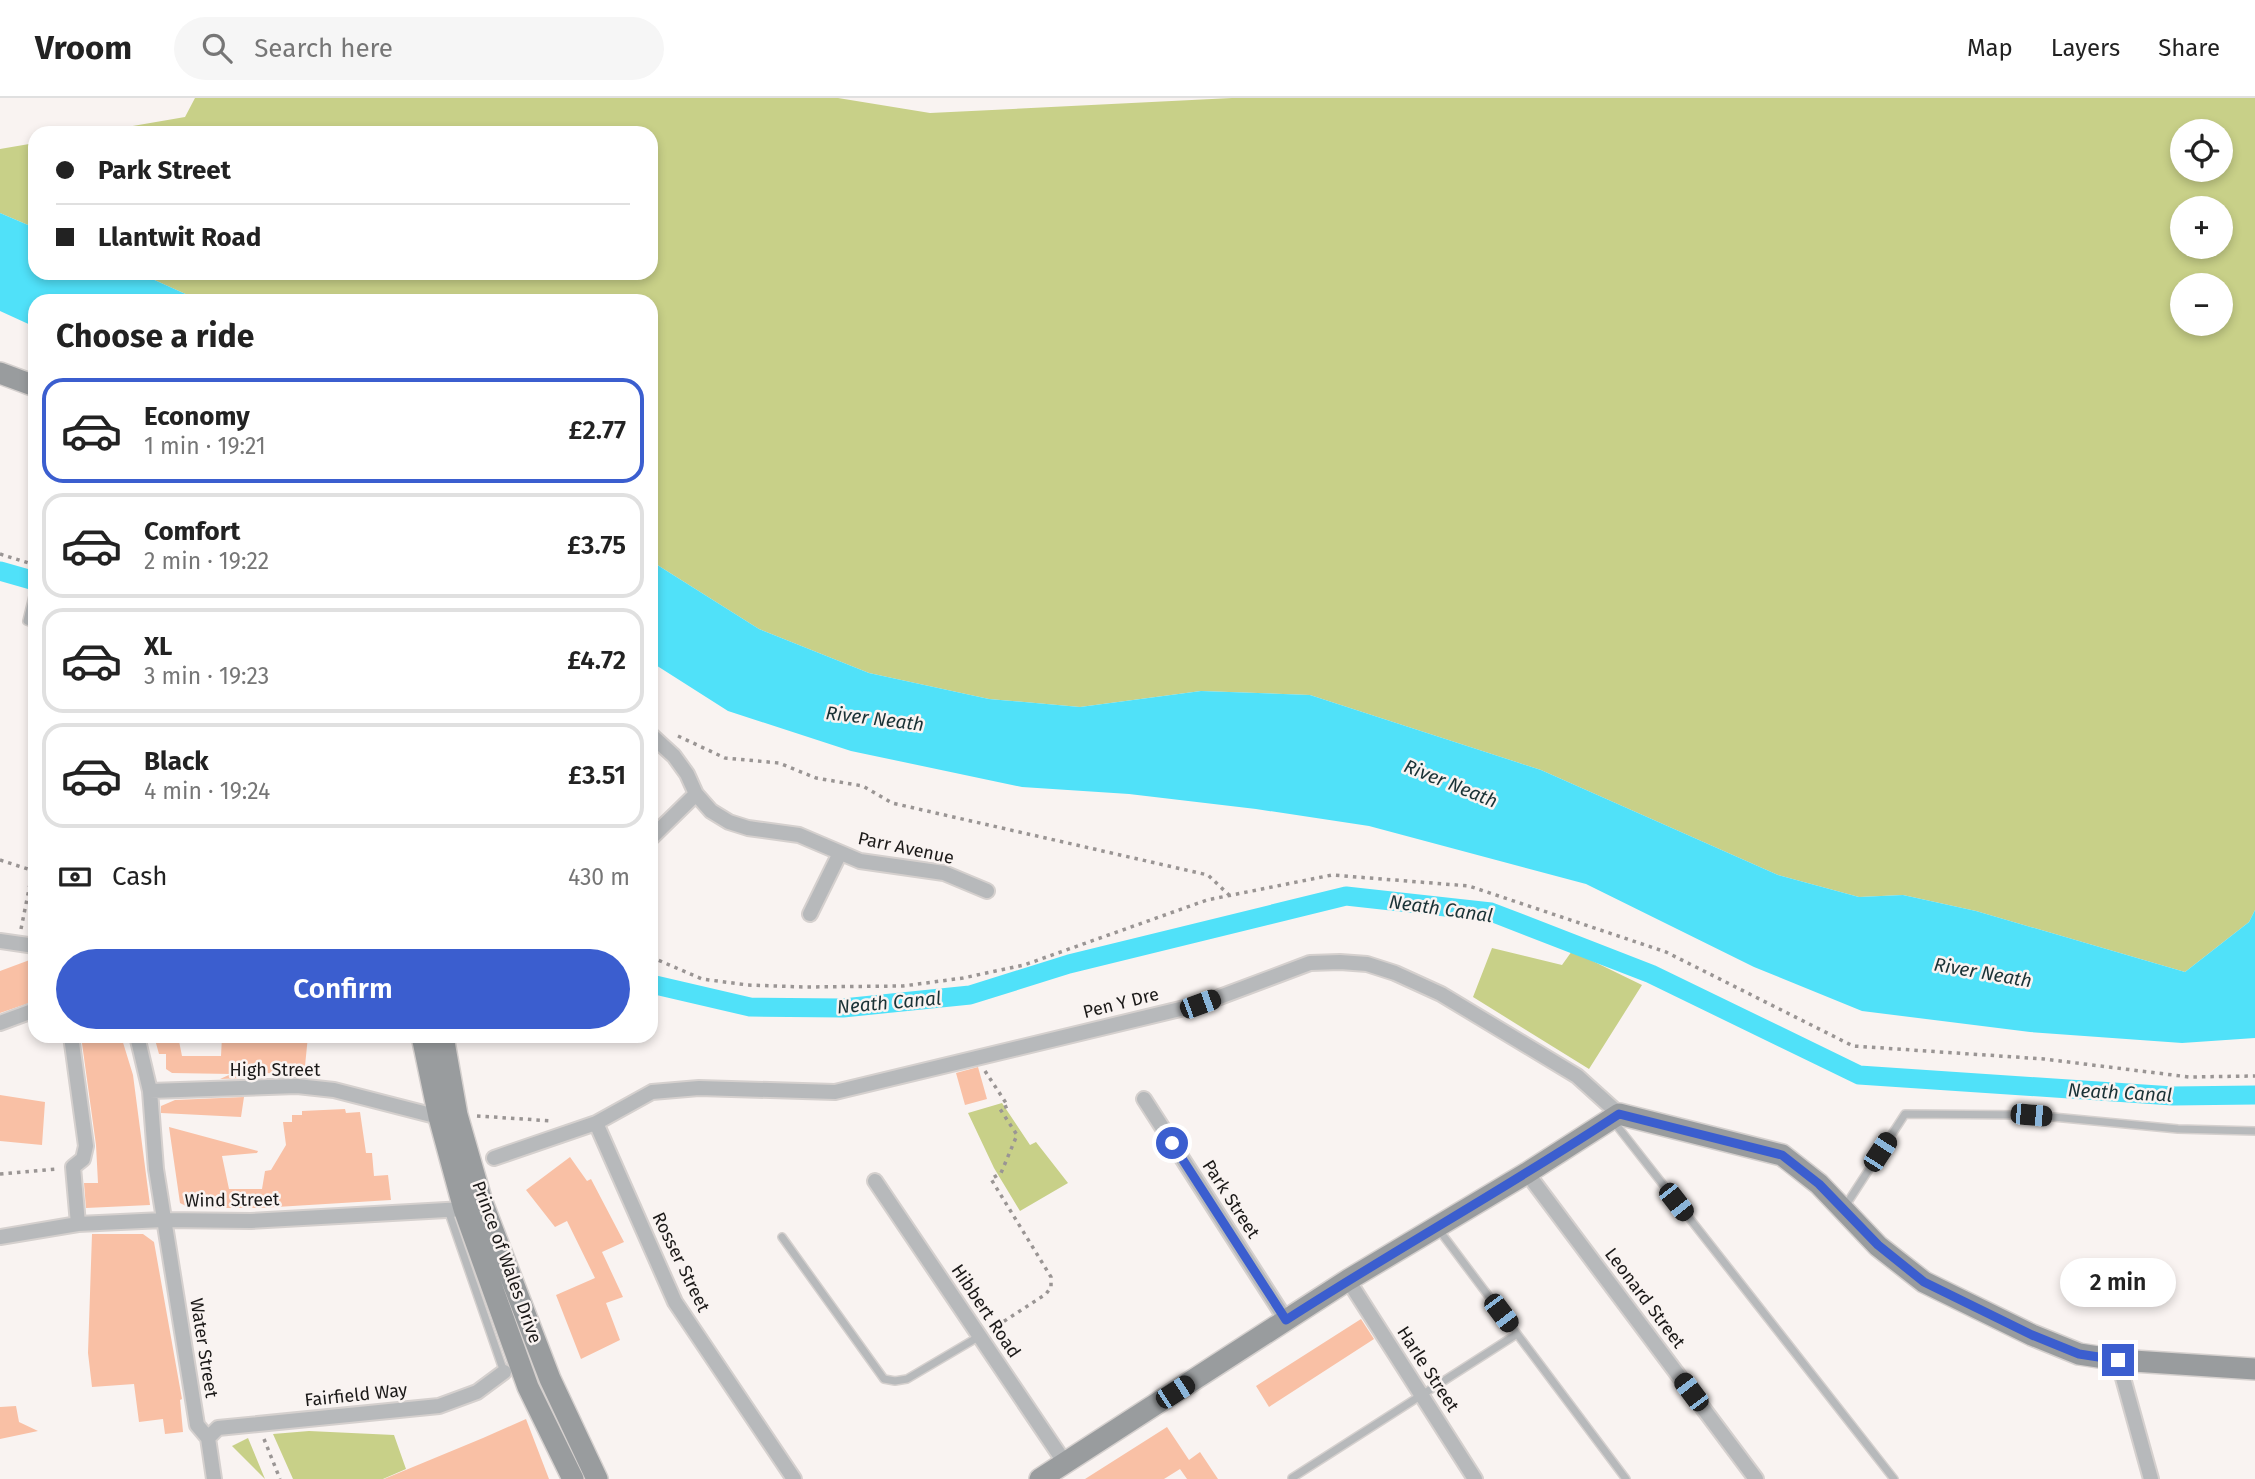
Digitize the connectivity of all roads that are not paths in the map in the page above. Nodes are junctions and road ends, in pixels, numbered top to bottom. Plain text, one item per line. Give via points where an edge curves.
1 (0, 373) edge
2 (28, 383) edge
3 (658, 741) edge
4 (696, 794) junction
5 (658, 831) edge
6 (840, 853) junction
7 (987, 891) dead end
8 (810, 914) dead end
9 (0, 941) edge
10 (28, 945) edge
11 (28, 1013) edge
12 (0, 1023) edge
13 (72, 1043) edge
14 (139, 1043) edge
15 (424, 1043) edge
16 (443, 1043) edge
17 (150, 1091) junction
18 (1144, 1099) dead end
19 (448, 1116) junction
20 (1615, 1116) junction
21 (596, 1123) junction
22 (2255, 1131) edge
23 (494, 1158) dead end
24 (1527, 1173) junction
25 (875, 1181) dead end
26 (456, 1209) junction
27 (1843, 1209) junction
28 (163, 1220) junction
29 (78, 1224) junction
30 (1436, 1227) junction
31 (0, 1237) edge
32 (782, 1237) dead end
33 (1349, 1280) junction
34 (1286, 1320) junction
35 (1517, 1335) junction
36 (979, 1336) junction
37 (2118, 1360) junction
38 (511, 1365) junction
39 (2255, 1369) edge
40 (1422, 1395) junction
41 (208, 1438) junction
42 (1065, 1463) junction
43 (1292, 1478) edge
44 (214, 1479) edge
45 (573, 1479) edge
46 (597, 1479) edge
47 (794, 1479) edge
48 (1040, 1479) edge
49 (1475, 1479) edge
50 (1626, 1479) edge
51 (1756, 1479) edge
52 (1894, 1479) edge
53 (2151, 1479) edge

1 - 2 main road
3 - 4 street, Parr Avenue via 674,756
4 - 5 street
4 - 6 street, Parr Avenue via 729,822 799,835
6 - 7 street, Parr Avenue via 860,861 944,873
6 - 8 street
9 - 10 street
11 - 12 street
13 - 29 street via 86,1146 83,1159 73,1167
14 - 17 street, Water Street
15 - 19 main road, Prince of Wales Drive
16 - 19 main road, Prince of Wales Drive
17 - 19 street, High Street via 297,1086
17 - 28 street, Water Street
18 - 34 street, Park Street
19 - 26 main road, Prince of Wales Drive
19 - 46 main road, Prince of Wales Drive via 550,1379
20 - 21 street, Pen Y Dre via 1577,1076 1441,994 1367,964 1340,962 1310,963 1200,1004 835,1092 699,1088 652,1092
20 - 24 main road
20 - 27 main road via 1782,1155
20 - 52 lane
21 - 23 street, Pen Y Dre
21 - 47 street, Rosser Street via 675,1302
22 - 27 lane via 2031,1115 1905,1114
24 - 30 main road
24 - 51 street, Leonard Street
25 - 36 street, Hibbert Road
26 - 28 street, Wind Street via 251,1221
26 - 38 main road, Prince of Wales Drive
27 - 37 main road via 1924,1282 2079,1354
28 - 29 street, Wind Street
28 - 41 street, Water Street via 197,1425
29 - 31 street, Wind Street
30 - 33 main road
30 - 35 lane
32 - 36 lane via 884,1379 907,1379
33 - 34 main road
33 - 40 street, Harle Street
34 - 42 main road
35 - 40 lane
35 - 50 lane
36 - 42 street, Hibbert Road
37 - 39 main road
37 - 53 street
38 - 41 street, Fairfield Way via 477,1392 439,1406 218,1428
38 - 45 main road, Prince of Wales Drive via 528,1387
40 - 43 lane
40 - 49 street, Harle Street
41 - 44 street, Water Street
42 - 48 main road

